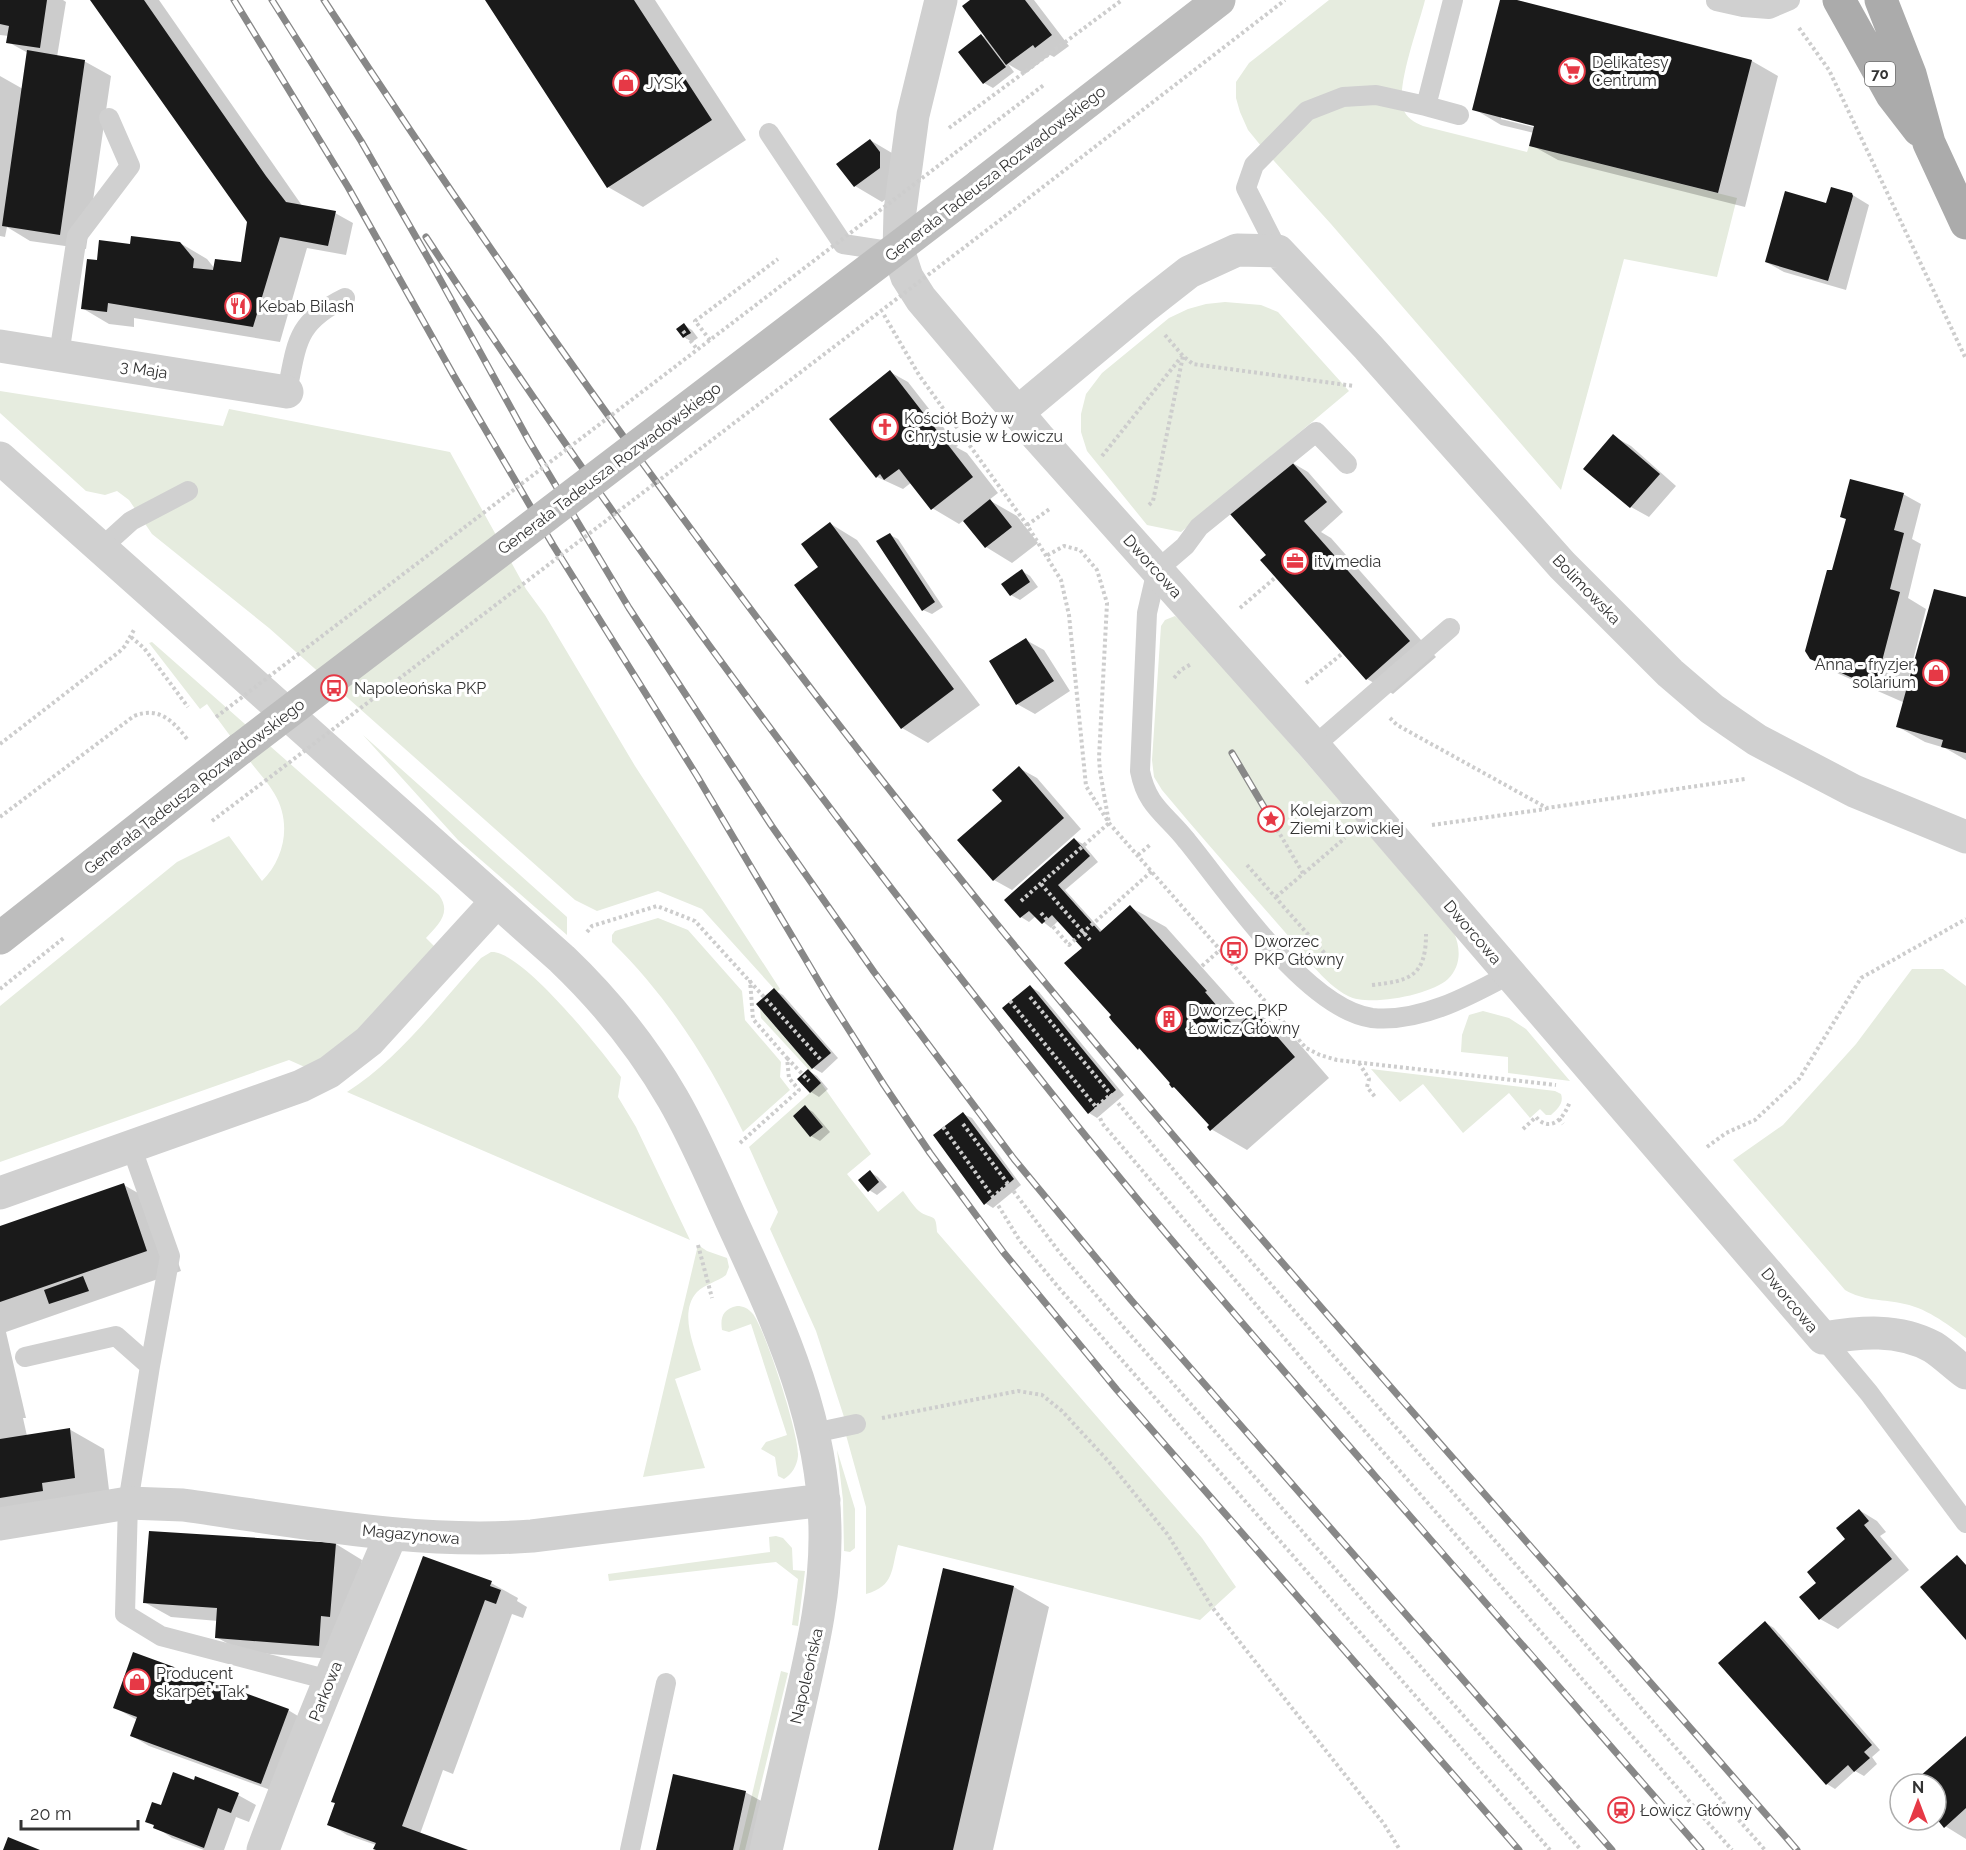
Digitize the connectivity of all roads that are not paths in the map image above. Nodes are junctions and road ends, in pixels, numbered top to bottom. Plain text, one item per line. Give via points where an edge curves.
1 (941, 0) edge
2 (1219, 0) edge
3 (1453, 0) edge
4 (1839, 0) edge
5 (1881, 0) edge
6 (1716, 1) edge
7 (1787, 1) edge
8 (1426, 106) junction
9 (1459, 115) dead end
10 (110, 118) dead end
11 (769, 133) dead end
12 (1929, 143) junction
13 (1966, 224) edge
14 (1278, 251) junction
15 (899, 253) junction
16 (345, 297) dead end
17 (0, 346) edge
18 (59, 355) junction
19 (288, 392) joint
20 (1018, 412) junction
21 (0, 458) edge
22 (1347, 464) dead end
23 (188, 491) dead end
24 (100, 549) junction
25 (1157, 570) junction
26 (1450, 627) dead end
27 (1314, 746) junction
28 (1966, 837) edge
29 (497, 901) junction
30 (0, 938) edge
31 (1510, 974) junction
32 (131, 1146) junction
33 (0, 1193) edge
34 (1822, 1338) junction
35 (25, 1357) dead end
36 (150, 1366) junction
37 (1966, 1373) edge
38 (856, 1424) road end
39 (814, 1433) junction
40 (824, 1500) junction
41 (128, 1503) junction
42 (1966, 1523) edge
43 (0, 1524) edge
44 (391, 1534) junction
45 (329, 1680) junction
46 (666, 1683) dead end
47 (263, 1850) edge
48 (630, 1850) edge
49 (766, 1850) edge

1 - 15 street via 913,115 900,211
2 - 30 street, Generała Tadeusza Rozwadowskiego, bridge via 240,749
3 - 8 lane
4 - 12 main road, 70 via 1892,94
5 - 12 main road, 70 via 1910,74
6 - 7 lane via 1769,9
8 - 9 lane
8 - 14 lane via 1376,95 1343,96 1307,111 1254,165 1246,188
10 - 18 lane via 130,166 77,236
11 - 15 lane via 843,244
12 - 13 main road, 70
14 - 20 street via 1237,249 1189,272
14 - 28 street, Bolimowska via 1562,565 1670,673 1712,709 1757,740 1854,791
15 - 20 street, Dworcowa via 921,299
16 - 19 lane via 323,309 304,328
17 - 18 street, 3 Maja
18 - 19 street, 3 Maja
20 - 25 street, Dworcowa
21 - 24 street, Napoleońska
22 - 25 lane via 1316,432 1199,527 1185,546
23 - 24 lane via 131,521
24 - 29 street, Napoleońska
25 - 27 street, Dworcowa
25 - 31 lane via 1147,613 1140,771 1143,786 1149,800 1187,840 1255,926 1316,991 1343,1009 1367,1017 1412,1016
26 - 27 lane
27 - 31 street, Dworcowa
29 - 32 street via 369,1041 343,1062 301,1086
29 - 39 street, Napoleońska via 599,996 639,1046 674,1100 774,1316
31 - 34 street, Dworcowa
32 - 33 street
32 - 36 lane via 170,1256
34 - 37 street, Dworcowa via 1871,1332 1900,1335 1933,1347
34 - 42 lane via 1869,1393
35 - 36 lane via 116,1335
36 - 41 lane
38 - 39 lane
39 - 40 street, Napoleońska
40 - 44 street, Magazynowa via 498,1539
40 - 49 street, Napoleońska via 824,1561 817,1629
41 - 43 street, Magazynowa
41 - 44 street, Magazynowa via 183,1505
41 - 45 lane via 125,1614 160,1636
44 - 45 street, Parkowa
45 - 47 street, Parkowa
46 - 48 lane

